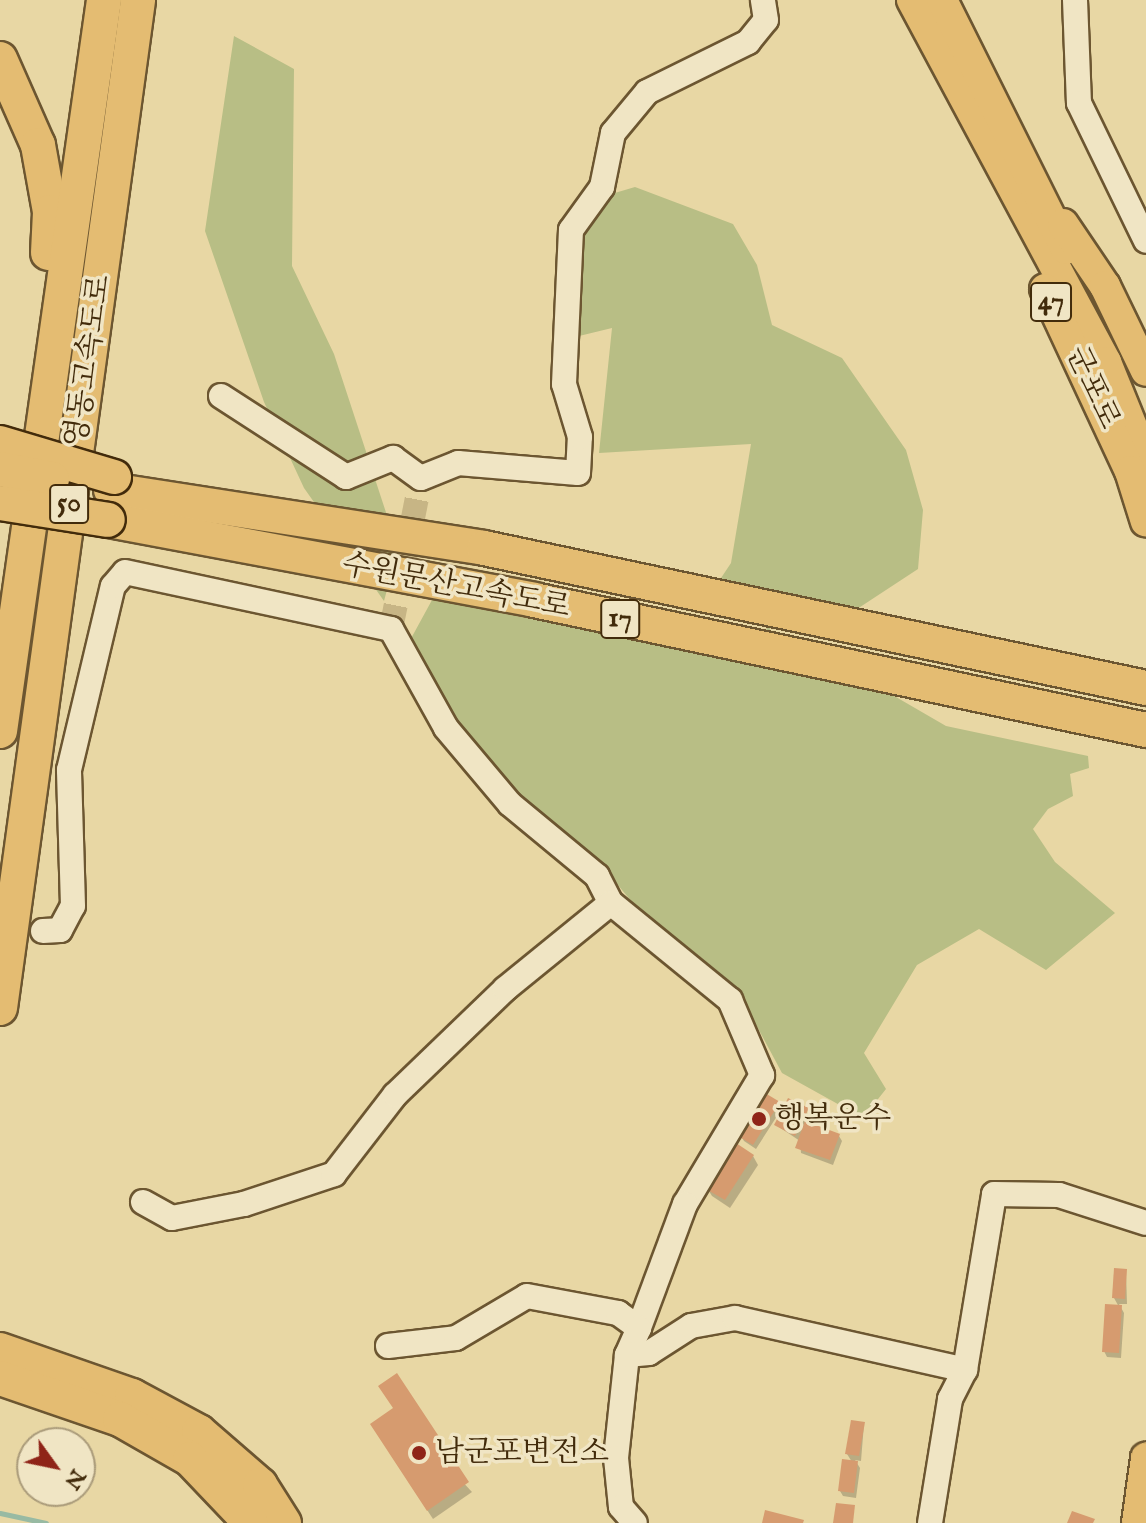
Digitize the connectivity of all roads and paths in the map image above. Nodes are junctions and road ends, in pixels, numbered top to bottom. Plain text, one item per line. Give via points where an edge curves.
1 (104, 0) edge
2 (138, 0) edge
3 (763, 0) edge
4 (912, 0) edge
5 (942, 0) edge
6 (1075, 0) edge
7 (0, 59) edge
8 (955, 82) junction
9 (1043, 202) junction
10 (1146, 241) edge
11 (1146, 371) edge
12 (221, 396) dead end
13 (1146, 410) edge
14 (0, 443) edge
15 (1146, 461) edge
16 (35, 467) junction
17 (0, 469) edge
18 (111, 496) junction
19 (0, 503) edge
20 (1146, 522) edge
21 (1136, 686) edge
22 (1138, 728) edge
23 (0, 731) edge
24 (611, 903) junction
25 (43, 931) dead end
26 (0, 1008) edge
27 (143, 1202) dead end
28 (1146, 1223) edge
29 (639, 1328) junction
30 (388, 1346) dead end
31 (627, 1355) junction
32 (13, 1368) edge
33 (965, 1370) junction
34 (616, 1458) junction
35 (1146, 1458) edge
36 (251, 1523) edge
37 (284, 1523) edge
38 (614, 1523) edge
39 (635, 1523) edge
40 (930, 1523) edge
41 (1137, 1523) edge

1 - 16 highway, 영동고속도로 / 50
2 - 26 highway, 영동고속도로 / 50
3 - 12 lane via 766,20 748,42 647,92 613,133 602,187 571,230 564,384 580,437 578,473 458,463 421,478 393,458 346,477
4 - 8 main road, 군포로 / 47
5 - 9 main road, 군포로 / 47
6 - 10 lane via 1079,103
7 - 16 highway via 38,145 50,212
8 - 15 main road, 군포로 / 47 via 1106,362
8 - 20 main road, 군포로 / 47 via 991,186 1130,471
9 - 11 main road, 군포로 / 47 via 1091,262
9 - 13 main road, 군포로 / 47
14 - 18 highway, bridge
16 - 23 highway, 영동고속도로 / 50
17 - 18 highway, 수원문산고속도로 / 17, bridge
18 - 19 highway, 수원문산고속도로 / 17, bridge
18 - 21 highway, 수원문산고속도로 / 17 via 484,548
18 - 22 highway, 수원문산고속도로 / 17 via 534,600
24 - 25 lane via 597,876 510,804 446,728 391,629 125,572 113,586 69,770 73,906 60,930
24 - 27 lane via 505,989 395,1095 334,1174 244,1204 172,1218
24 - 29 lane via 730,1000 762,1075 685,1204
28 - 33 lane via 1059,1195 994,1194
29 - 30 lane via 618,1313 527,1296 456,1338
29 - 31 lane
31 - 33 lane via 649,1353 691,1326 735,1318
31 - 34 lane
32 - 36 highway via 190,1459
32 - 37 highway via 132,1396 199,1432 260,1485
33 - 40 lane via 950,1399
34 - 38 lane via 604,1495
34 - 39 lane via 621,1507
35 - 41 main road

